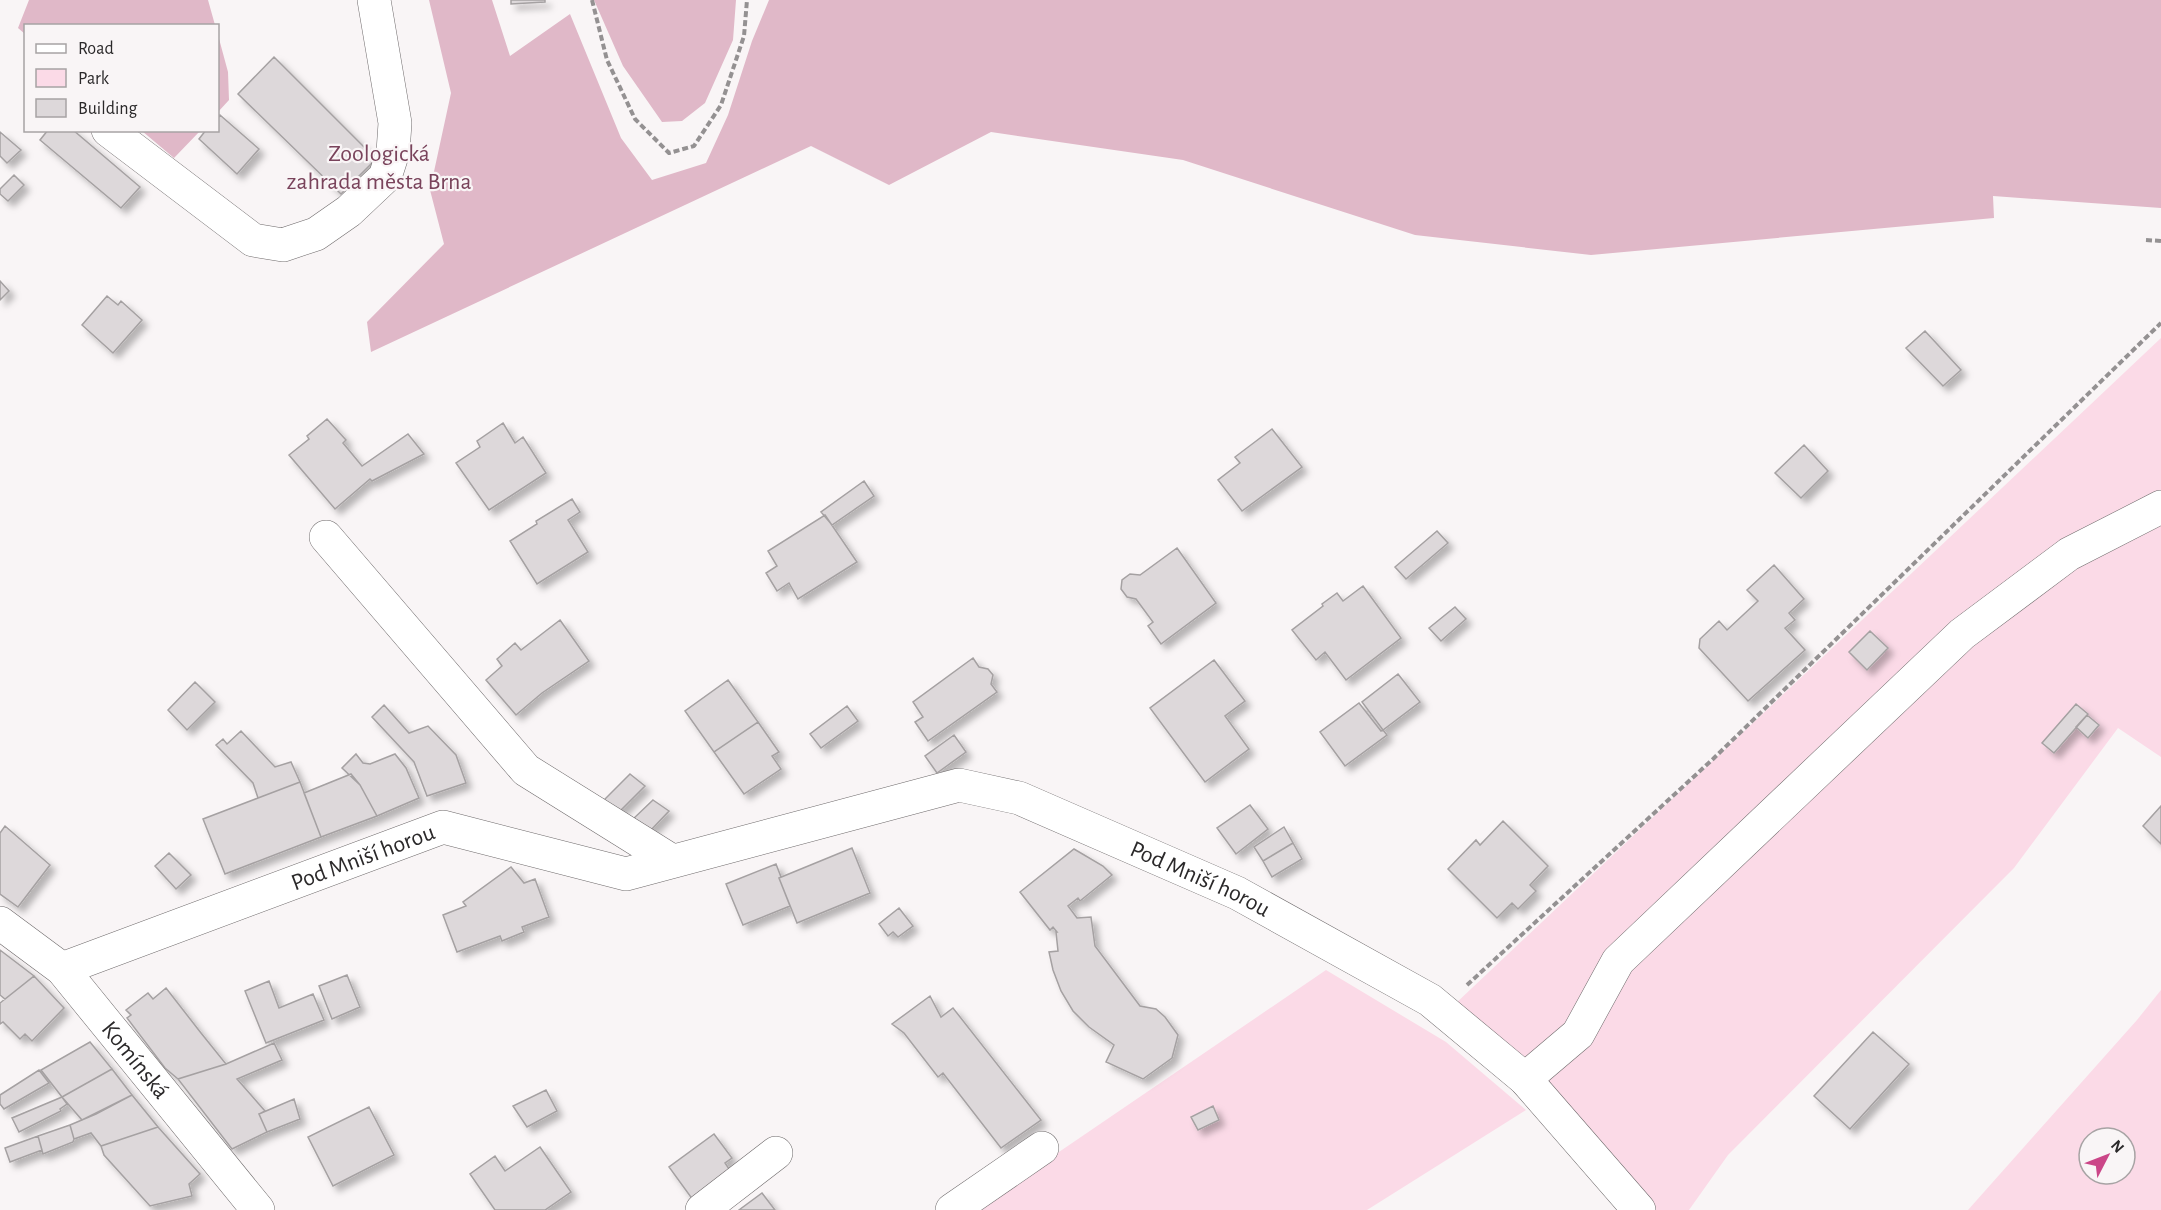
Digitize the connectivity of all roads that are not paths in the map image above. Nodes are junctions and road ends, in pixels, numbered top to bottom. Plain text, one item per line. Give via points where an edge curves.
1 (374, 0) edge
2 (111, 132) edge
3 (2161, 507) edge
4 (326, 537) dead end
5 (672, 861) junction
6 (0, 923) edge
7 (62, 969) junction
8 (1525, 1079) junction
9 (1042, 1148) dead end
10 (776, 1153) dead end
11 (258, 1210) edge
12 (702, 1210) edge
13 (952, 1210) edge
14 (1639, 1210) edge

1 - 2 street via 395,123 393,152 385,177 349,212 316,234 284,245 253,240
3 - 8 street via 2069,554 1962,634 1618,961 1578,1034
4 - 5 street via 526,771
5 - 7 street, Pod Mniší horou via 626,873 443,827
5 - 8 street, Pod Mniší horou via 959,785 1019,798 1237,893 1430,1000
6 - 7 street, Komínská
7 - 11 street, Komínská
8 - 14 street, Pod Mniší horou
9 - 13 street
10 - 12 street

